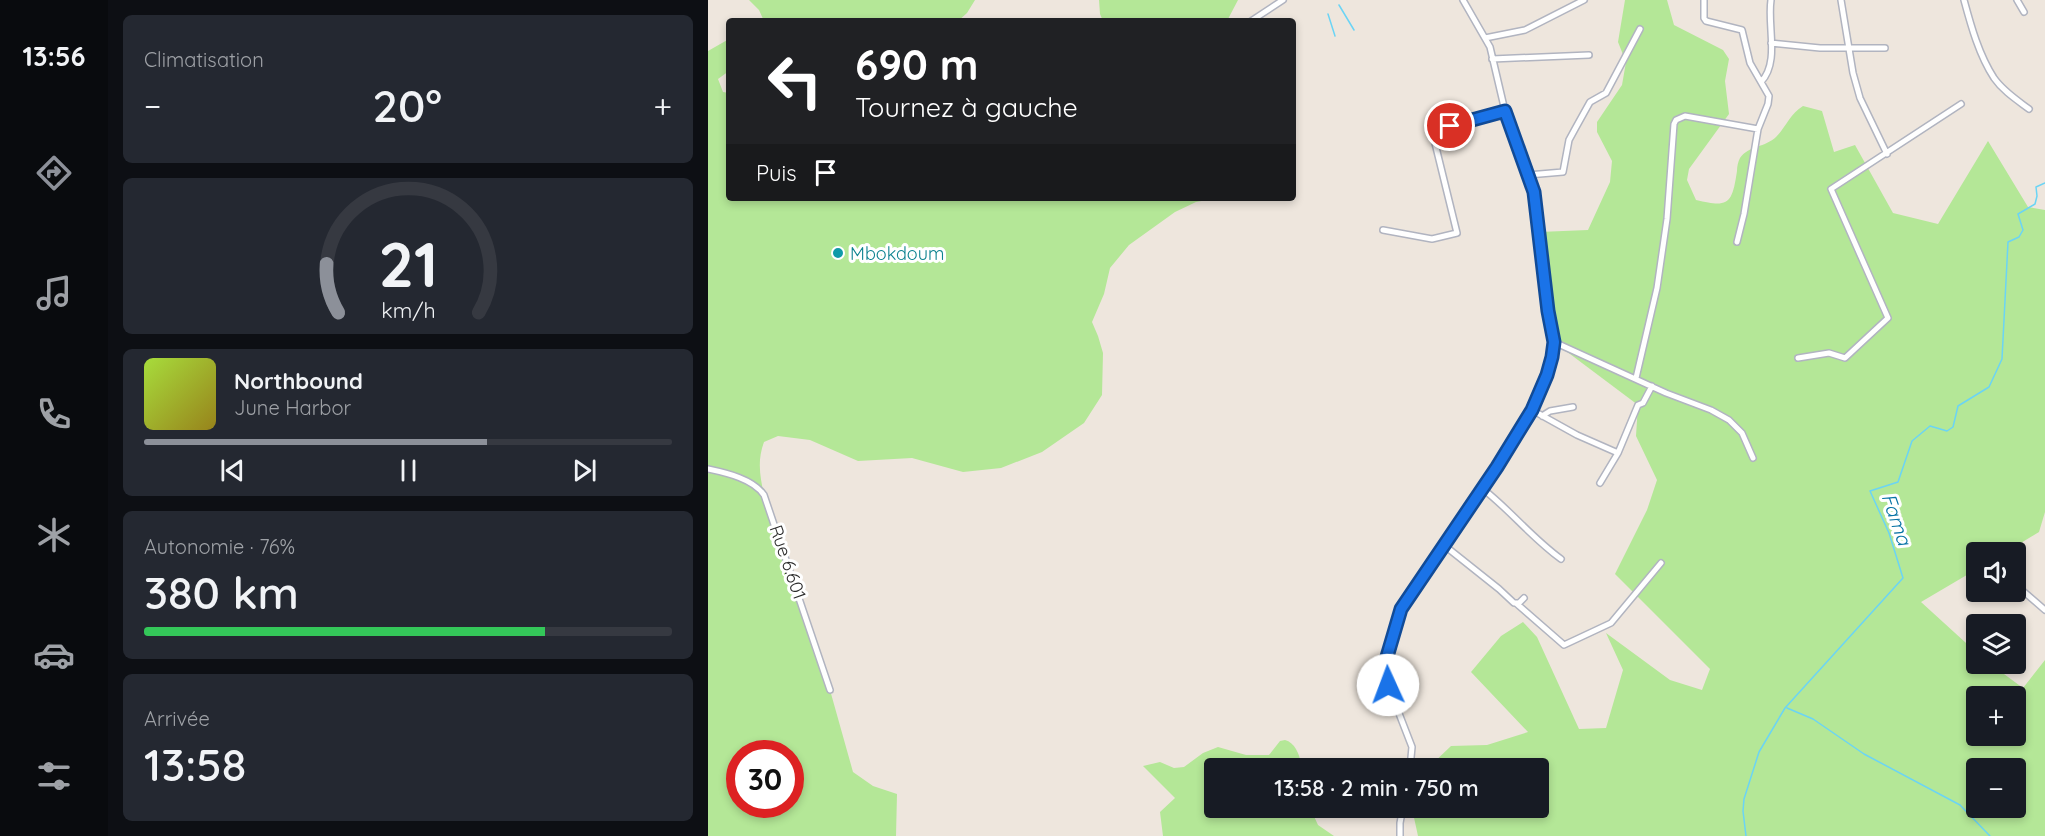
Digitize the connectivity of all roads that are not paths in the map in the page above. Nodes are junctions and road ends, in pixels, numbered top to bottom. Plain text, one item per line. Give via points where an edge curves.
1 (1283, 0) edge
2 (1463, 0) edge
3 (1584, 0) edge
4 (1704, 0) edge
5 (1771, 0) edge
6 (1841, 0) edge
7 (1964, 0) edge
8 (2017, 0) edge
9 (2024, 12) dead end
10 (1256, 18) edge
11 (1640, 29) dead end
12 (1485, 38) junction
13 (1771, 43) junction
14 (1850, 48) junction
15 (1885, 48) dead end
16 (1589, 55) dead end
17 (1492, 59) junction
18 (1761, 82) junction
19 (1961, 104) dead end
20 (2029, 109) dead end
21 (1505, 111) junction
22 (1758, 129) junction
23 (1887, 154) junction
24 (1528, 175) junction
25 (1383, 230) dead end
26 (1737, 242) dead end
27 (1554, 342) junction
28 (1798, 358) dead end
29 (1636, 378) junction
30 (1652, 386) junction
31 (1573, 407) dead end
32 (1532, 410) junction
33 (1542, 416) junction
34 (1617, 453) junction
35 (1753, 458) dead end
36 (708, 469) edge
37 (1600, 483) dead end
38 (1483, 489) junction
39 (1445, 546) junction
40 (1561, 559) dead end
41 (1661, 563) dead end
42 (2026, 594) edge
43 (1524, 598) dead end
44 (1517, 604) junction
45 (2045, 610) edge
46 (830, 690) dead end
47 (1411, 758) edge
48 (1401, 818) edge
49 (1400, 836) edge

1 - 10 street
2 - 12 street
3 - 12 street via 1525,30
4 - 18 street via 1706,21 1742,30 1750,63
5 - 13 street
6 - 14 street
7 - 20 street via 1972,31 1994,78
8 - 9 street
11 - 24 street via 1606,93 1590,102 1569,140 1563,172
12 - 17 street
13 - 14 street
13 - 18 street via 1769,70
14 - 15 street
14 - 23 street via 1860,98
16 - 17 street
17 - 21 street
18 - 22 street via 1768,105
19 - 23 street
21 - 24 street
21 - 25 street via 1432,131 1457,232 1431,239
22 - 26 street
22 - 29 street via 1685,116 1676,120 1659,276
23 - 28 street via 1832,189 1888,318 1845,358 1829,353
24 - 27 street via 1534,192
27 - 29 street
27 - 32 street via 1550,367
29 - 30 street
30 - 34 street via 1638,405
30 - 35 street via 1729,420 1742,433
31 - 33 street
32 - 33 street
32 - 38 street
33 - 34 street
34 - 37 street
36 - 46 street, Rue 6.601 via 750,482 764,495
38 - 39 street
38 - 40 street
39 - 44 street
39 - 47 street via 1401,609 1386,660 1388,685 1412,747
41 - 44 street via 1611,623 1564,645
42 - 45 street
43 - 44 street
48 - 49 street

